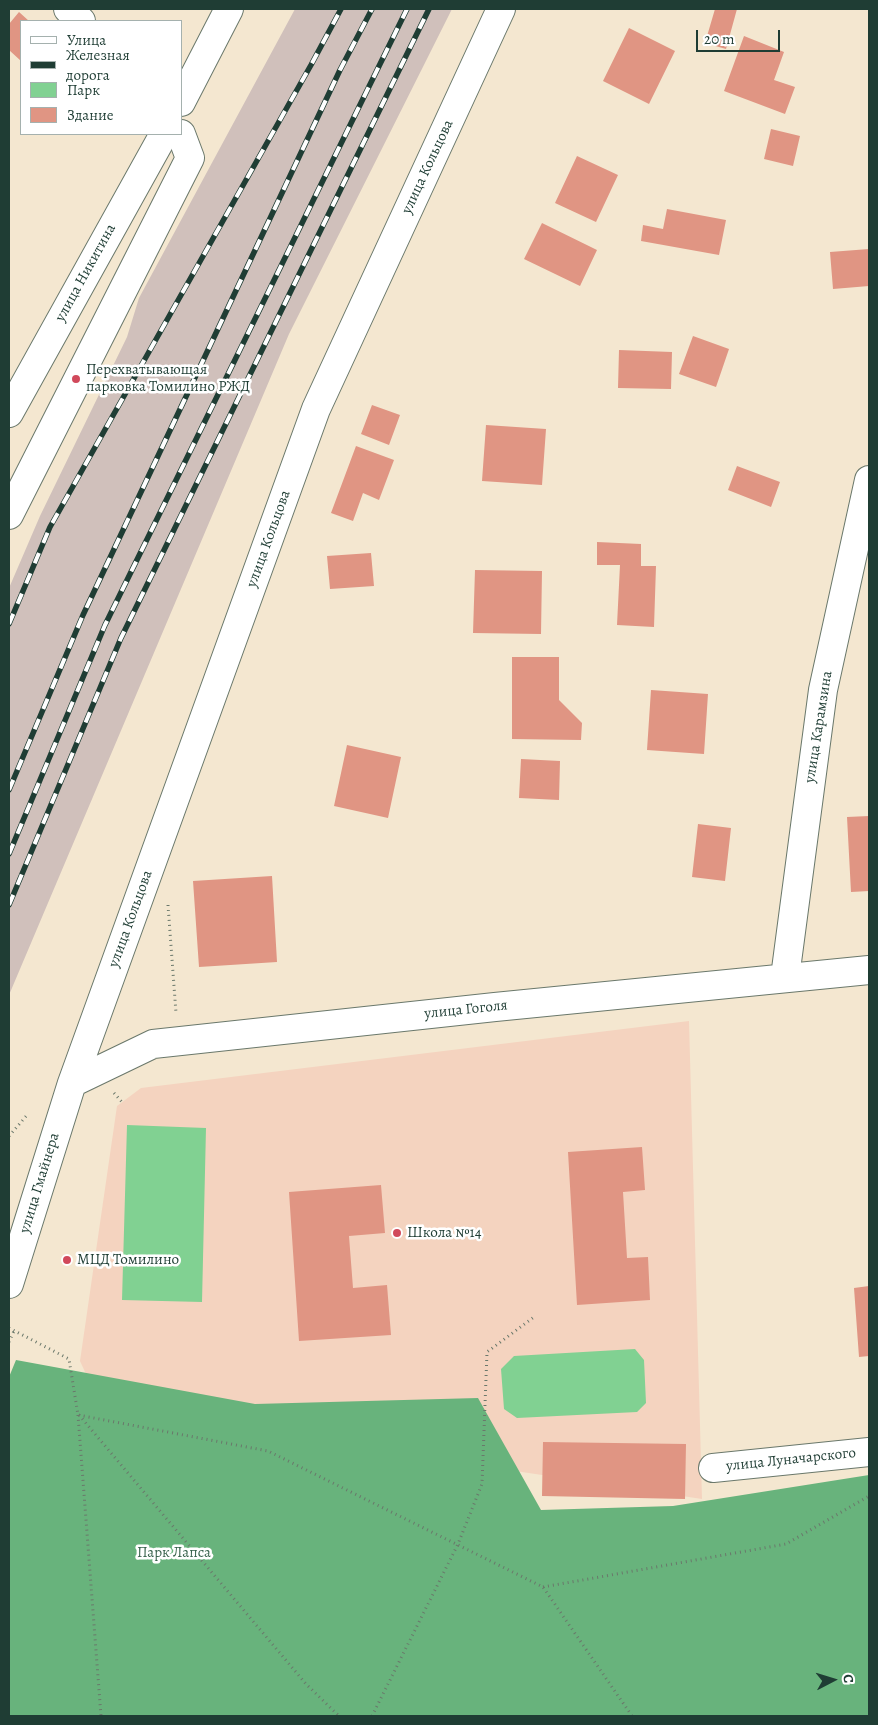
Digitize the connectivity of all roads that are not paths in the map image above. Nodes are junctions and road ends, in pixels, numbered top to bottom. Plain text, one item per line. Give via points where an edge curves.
1 (68, 9) edge
2 (229, 9) edge
3 (501, 9) edge
4 (80, 20) edge
5 (182, 100) edge
6 (163, 135) edge
7 (181, 135) edge
8 (9, 413) edge
9 (869, 480) edge
10 (9, 514) edge
11 (869, 970) edge
12 (785, 977) junction
13 (72, 1083) junction
14 (9, 1284) edge
15 (869, 1452) edge
16 (713, 1468) dead end

1 - 4 street
2 - 5 street
3 - 13 street, улица Кольцова via 316,409
6 - 8 street, улица Никитина
7 - 10 street via 190,158
9 - 12 street, улица Карамзина via 823,690
11 - 12 street, улица Гоголя
12 - 13 street, улица Гоголя via 153,1044
13 - 14 street, улица Гмайнера
15 - 16 street, улица Луначарского

